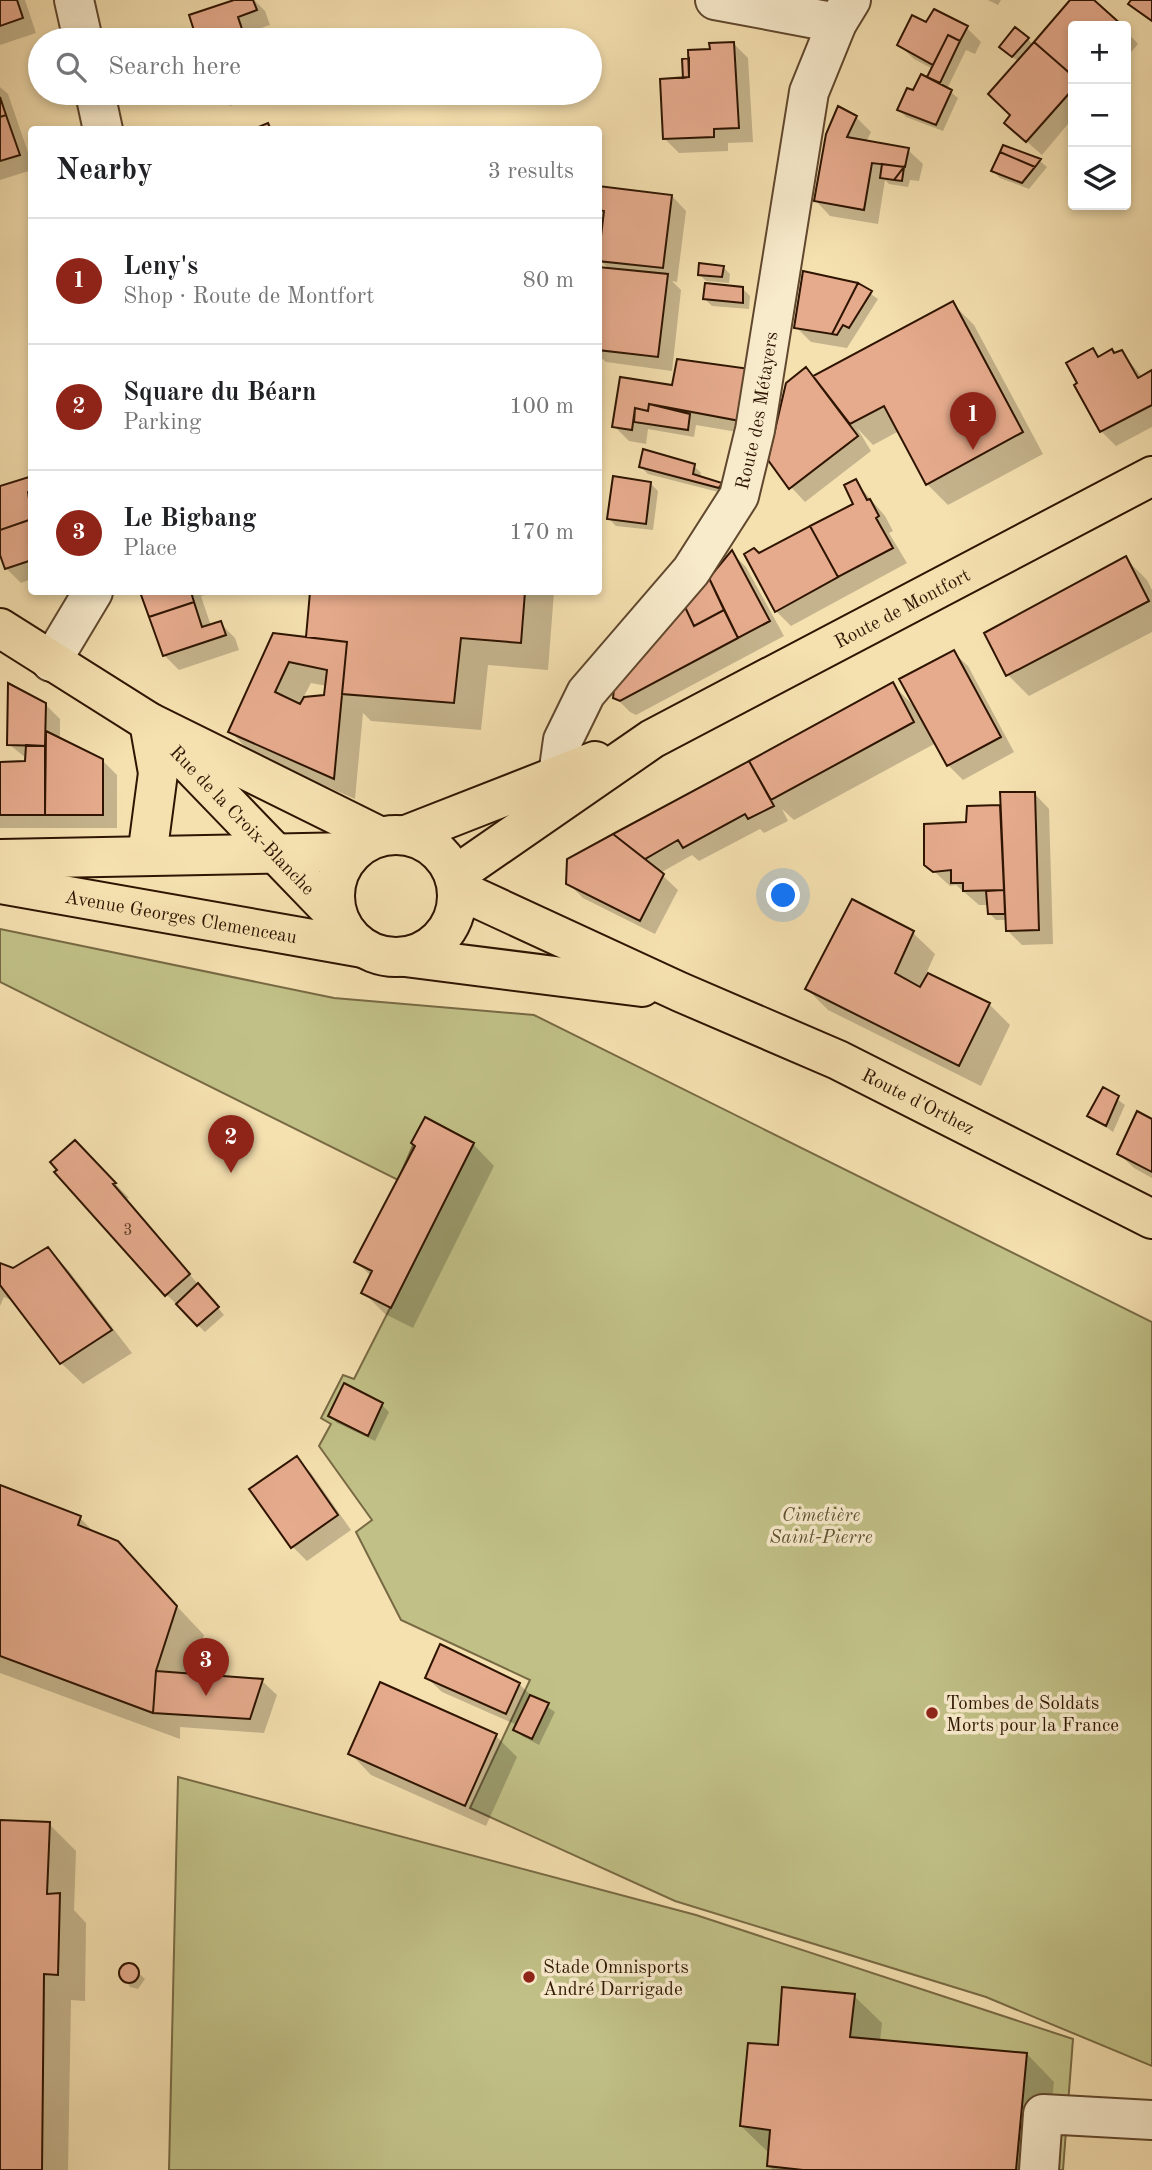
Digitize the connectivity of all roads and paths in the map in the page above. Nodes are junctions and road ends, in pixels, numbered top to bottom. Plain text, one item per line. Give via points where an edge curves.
1 (74, 0) edge
2 (715, 0) edge
3 (844, 12) edge
4 (80, 28) edge
5 (98, 105) edge
6 (102, 126) edge
7 (1152, 476) edge
8 (91, 595) edge
9 (0, 628) edge
10 (51, 662) junction
11 (149, 722) junction
12 (652, 739) junction
13 (558, 775) junction
14 (379, 841) junction
15 (276, 854) junction
16 (147, 856) junction
17 (0, 859) edge
18 (456, 882) junction
19 (0, 884) edge
20 (337, 917) junction
21 (363, 948) junction
22 (405, 957) junction
23 (680, 992) junction
24 (1152, 1219) edge
25 (1152, 2120) edge
26 (1039, 2170) edge

1 - 4 street
2 - 3 street
3 - 13 street, Route des Métayers via 809,92 757,418 739,496 691,571 586,693 563,740
5 - 6 street
7 - 12 main road, Route de Montfort
8 - 10 street
9 - 10 main road, Rue de la Croix-Blanche
10 - 11 main road, Rue de la Croix-Blanche
11 - 14 main road, Rue de la Croix-Blanche
11 - 15 main road, Rue de la Croix-Blanche
11 - 16 main road, Rue de la Croix-Blanche via 158,773
12 - 13 main road, Route de Montfort
12 - 18 main road, Route de Montfort
13 - 14 main road, Route de Montfort
14 - 15 main road, Avenue Georges Clemenceau
14 - 18 main road via 430,845 445,859
14 - 20 main road via 343,864 335,887
15 - 16 main road, Avenue Georges Clemenceau
15 - 20 main road, Rue de la Croix-Blanche
16 - 17 main road, Avenue Georges Clemenceau
18 - 22 main road via 454,915 447,930 436,943
18 - 23 main road, Route d'Orthez
19 - 21 main road, Avenue Georges Clemenceau
20 - 21 main road
21 - 22 main road via 376,955
22 - 23 main road, Route d'Orthez
23 - 24 main road, Route d'Orthez via 838,1060
25 - 26 street via 1043,2113

